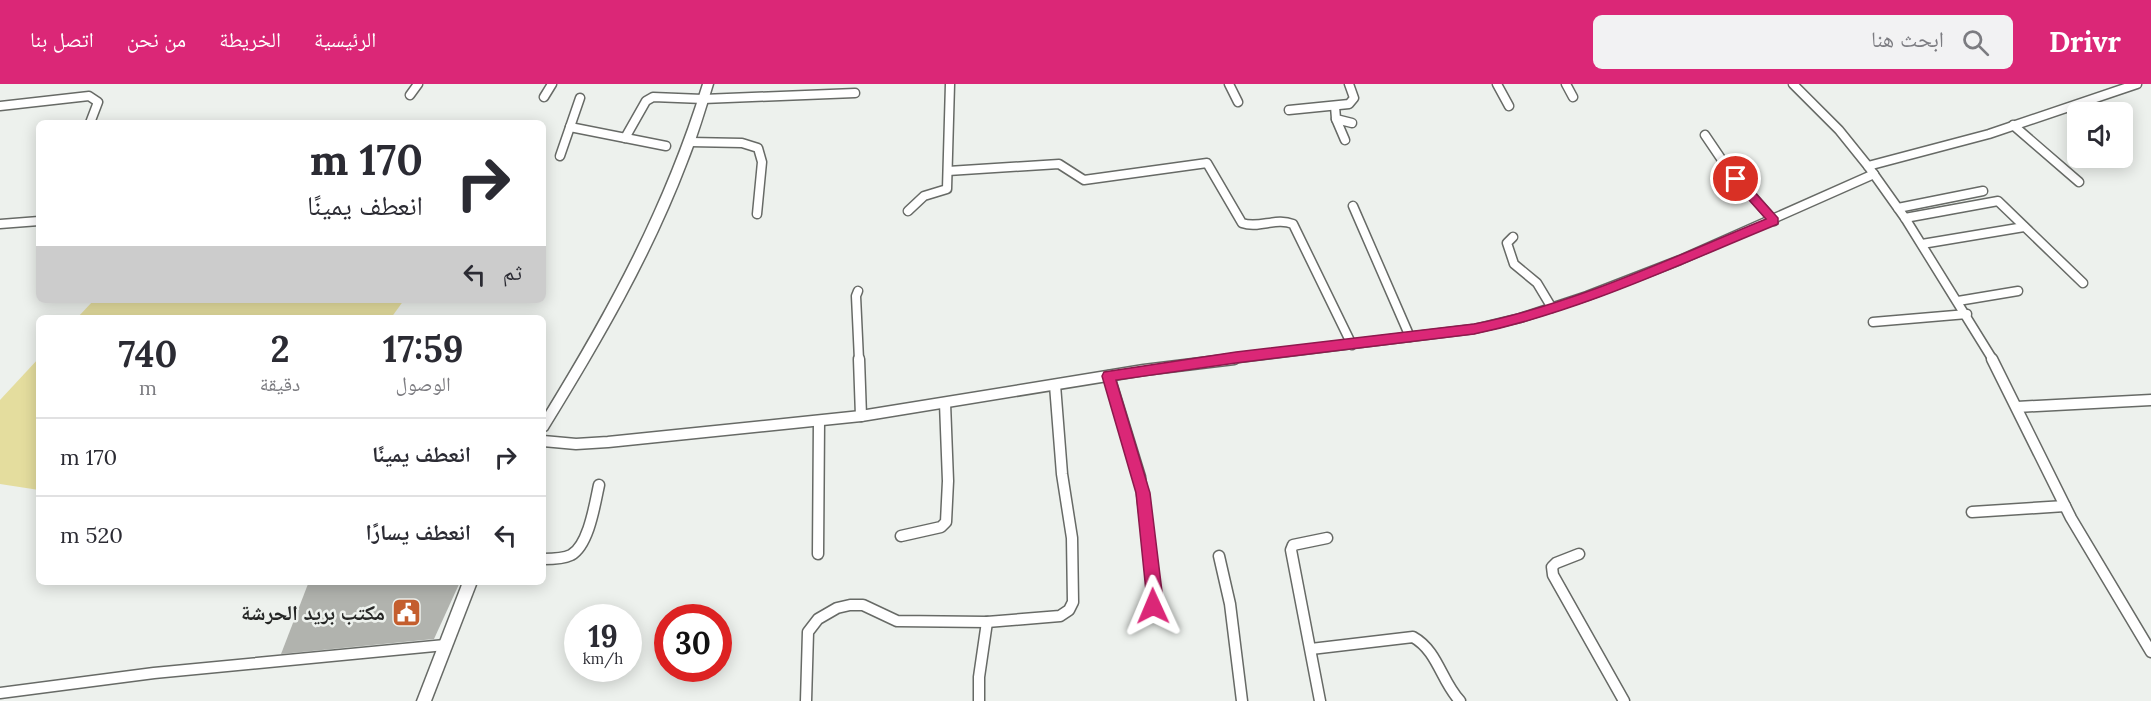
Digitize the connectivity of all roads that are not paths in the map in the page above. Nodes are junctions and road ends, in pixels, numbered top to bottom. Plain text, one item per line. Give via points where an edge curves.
1 (418, 84) edge
2 (552, 84) edge
3 (708, 84) edge
4 (950, 84) edge
5 (1229, 84) edge
6 (1349, 84) edge
7 (1497, 84) edge
8 (1566, 84) edge
9 (1793, 84) edge
10 (2138, 84) edge
11 (855, 93) dead end
12 (410, 95) dead end
13 (544, 97) dead end
14 (1573, 97) dead end
15 (580, 98) dead end
16 (703, 99) junction
17 (1238, 102) dead end
18 (0, 106) edge
19 (1335, 106) junction
20 (1509, 106) dead end
21 (1288, 110) dead end
22 (1336, 119) junction
23 (91, 120) edge
24 (1352, 123) dead end
25 (2013, 125) junction
26 (570, 127) junction
27 (1705, 135) dead end
28 (625, 138) junction
29 (1345, 140) dead end
30 (690, 142) junction
31 (666, 146) dead end
32 (560, 156) dead end
33 (1871, 170) junction
34 (948, 171) junction
35 (2079, 182) dead end
36 (1983, 191) dead end
37 (1353, 206) dead end
38 (1898, 208) junction
39 (908, 211) dead end
40 (757, 214) dead end
41 (1905, 218) junction
42 (36, 221) edge
43 (1774, 221) junction
44 (0, 224) edge
45 (2024, 227) junction
46 (1513, 237) dead end
47 (1922, 244) junction
48 (2083, 283) dead end
49 (858, 291) dead end
50 (2018, 291) dead end
51 (1958, 301) junction
52 (1552, 308) junction
53 (1966, 314) junction
54 (1873, 322) dead end
55 (1410, 338) junction
56 (1352, 345) junction
57 (1108, 376) junction
58 (1055, 385) junction
59 (2151, 400) edge
60 (945, 403) junction
61 (2017, 407) junction
62 (861, 416) junction
63 (546, 421) edge
64 (819, 421) junction
65 (546, 441) edge
66 (599, 485) dead end
67 (2065, 506) junction
68 (1972, 512) dead end
69 (901, 536) dead end
70 (1327, 538) dead end
71 (818, 554) dead end
72 (1579, 554) dead end
73 (1219, 556) dead end
74 (546, 559) edge
75 (469, 585) edge
76 (1149, 611) dead end
77 (987, 622) junction
78 (445, 645) junction
79 (1311, 649) junction
80 (2151, 652) edge
81 (0, 693) edge
82 (424, 701) edge
83 (806, 701) edge
84 (979, 701) edge
85 (1242, 701) edge
86 (1320, 701) edge
87 (1460, 701) edge
88 (1624, 701) edge

1 - 12 street
2 - 13 street
3 - 16 street
4 - 34 street
5 - 17 street
6 - 19 street via 1354,100
7 - 20 street
8 - 14 street
9 - 33 street via 1839,130
10 - 25 street
11 - 16 street
15 - 26 street
16 - 28 street via 649,98
16 - 30 street
18 - 23 street via 89,96 98,102
19 - 21 street
19 - 22 street
22 - 24 street
22 - 29 street
25 - 33 street
25 - 35 street
26 - 28 street
26 - 32 street
27 - 43 street via 1726,166
28 - 31 street
30 - 40 street via 742,142 758,148 762,162
30 - 63 street via 618,297
33 - 38 street
33 - 43 street
34 - 39 street via 947,189 924,196
34 - 56 street via 1059,164 1084,180 1207,163 1242,223 1293,224
36 - 38 street
37 - 55 street
38 - 41 street
41 - 45 street via 1997,201
41 - 47 street
42 - 44 street
43 - 52 street
45 - 47 street
45 - 48 street
46 - 52 street via 1507,243 1518,271 1536,282
47 - 51 street
49 - 62 street
50 - 51 street
51 - 53 street
52 - 55 street via 1494,325
53 - 54 street
53 - 61 street
55 - 56 street
56 - 57 street
57 - 58 street
57 - 76 street via 1143,493 1155,600
58 - 60 street
58 - 77 street via 1072,538 1072,602 1060,616
59 - 61 street
60 - 62 street
60 - 69 street via 946,522
61 - 67 street
62 - 64 street
64 - 65 street via 608,442
64 - 71 street
66 - 74 street via 582,544 565,557
67 - 68 street
67 - 80 street
70 - 79 street via 1293,546 1291,550
72 - 88 street via 1556,563 1553,575
73 - 85 street via 1230,604
75 - 78 street
77 - 83 street via 893,621 873,609 852,604 832,610 814,622 807,636
77 - 84 street
78 - 81 street via 154,673
78 - 82 street
79 - 86 street
79 - 87 street via 1413,637 1430,649 1448,687

